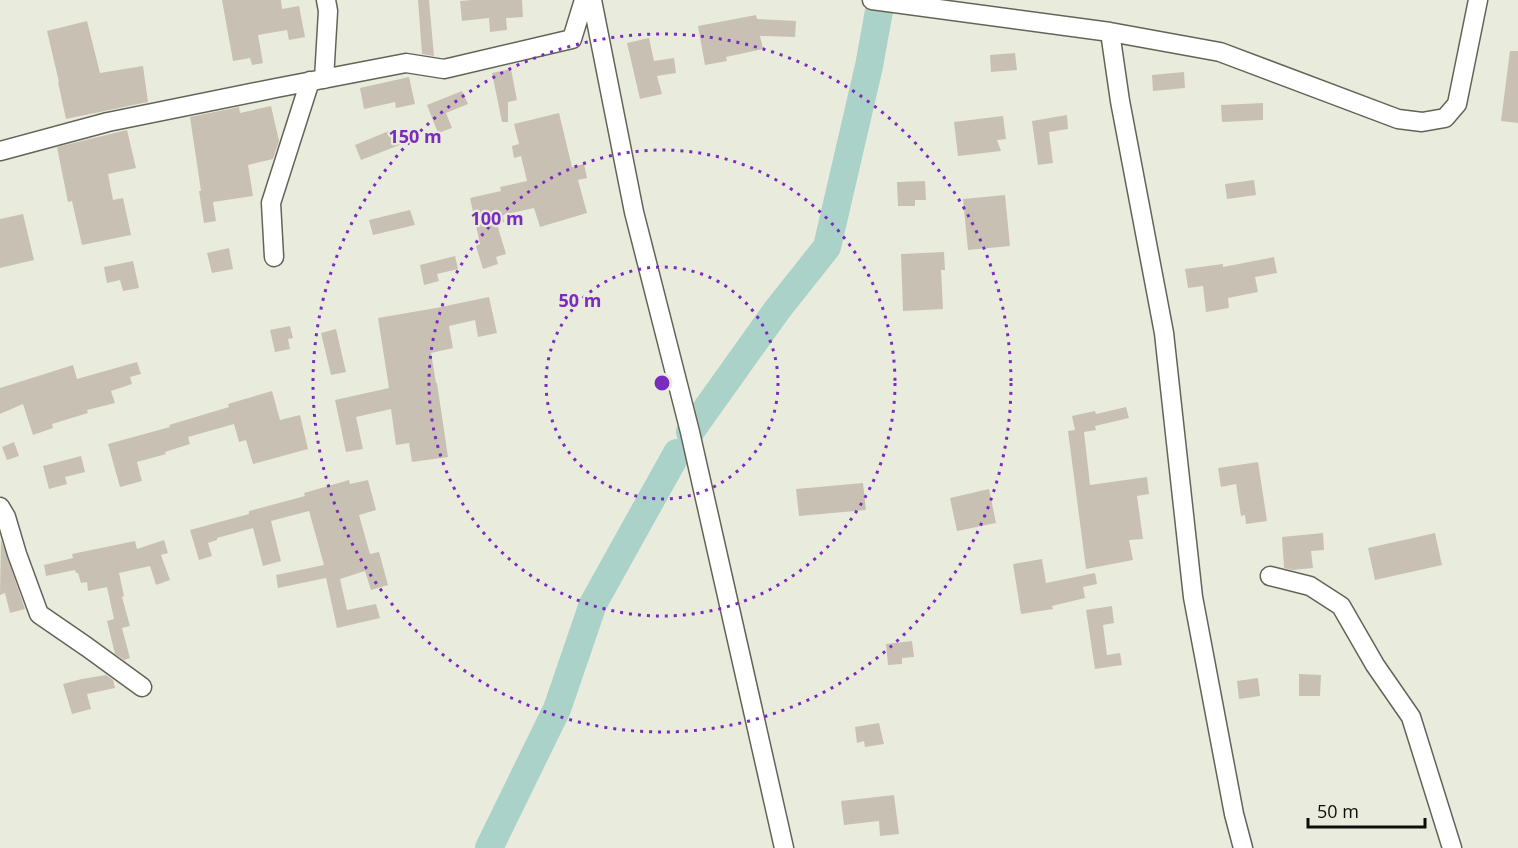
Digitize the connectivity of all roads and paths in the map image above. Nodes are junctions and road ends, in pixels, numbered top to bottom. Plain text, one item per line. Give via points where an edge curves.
1 (326, 0) edge
2 (584, 0) edge
3 (592, 0) edge
4 (1478, 0) edge
5 (880, 1) edge
6 (1110, 32) junction
7 (317, 80) junction
8 (0, 151) edge
9 (274, 256) dead end
10 (0, 507) edge
11 (1270, 576) dead end
12 (142, 687) dead end
13 (784, 848) edge
14 (1243, 848) edge
15 (1452, 848) edge

1 - 7 street via 328,11
2 - 7 street via 572,39 444,69 406,63
3 - 13 street via 634,213 690,432
4 - 6 street via 1457,104 1445,118 1422,122 1398,119 1220,52
5 - 6 street
6 - 14 street via 1164,333 1193,597
7 - 8 street via 108,122
7 - 9 street via 272,203
10 - 12 street via 39,614
11 - 15 street via 1310,586 1341,606 1411,717

